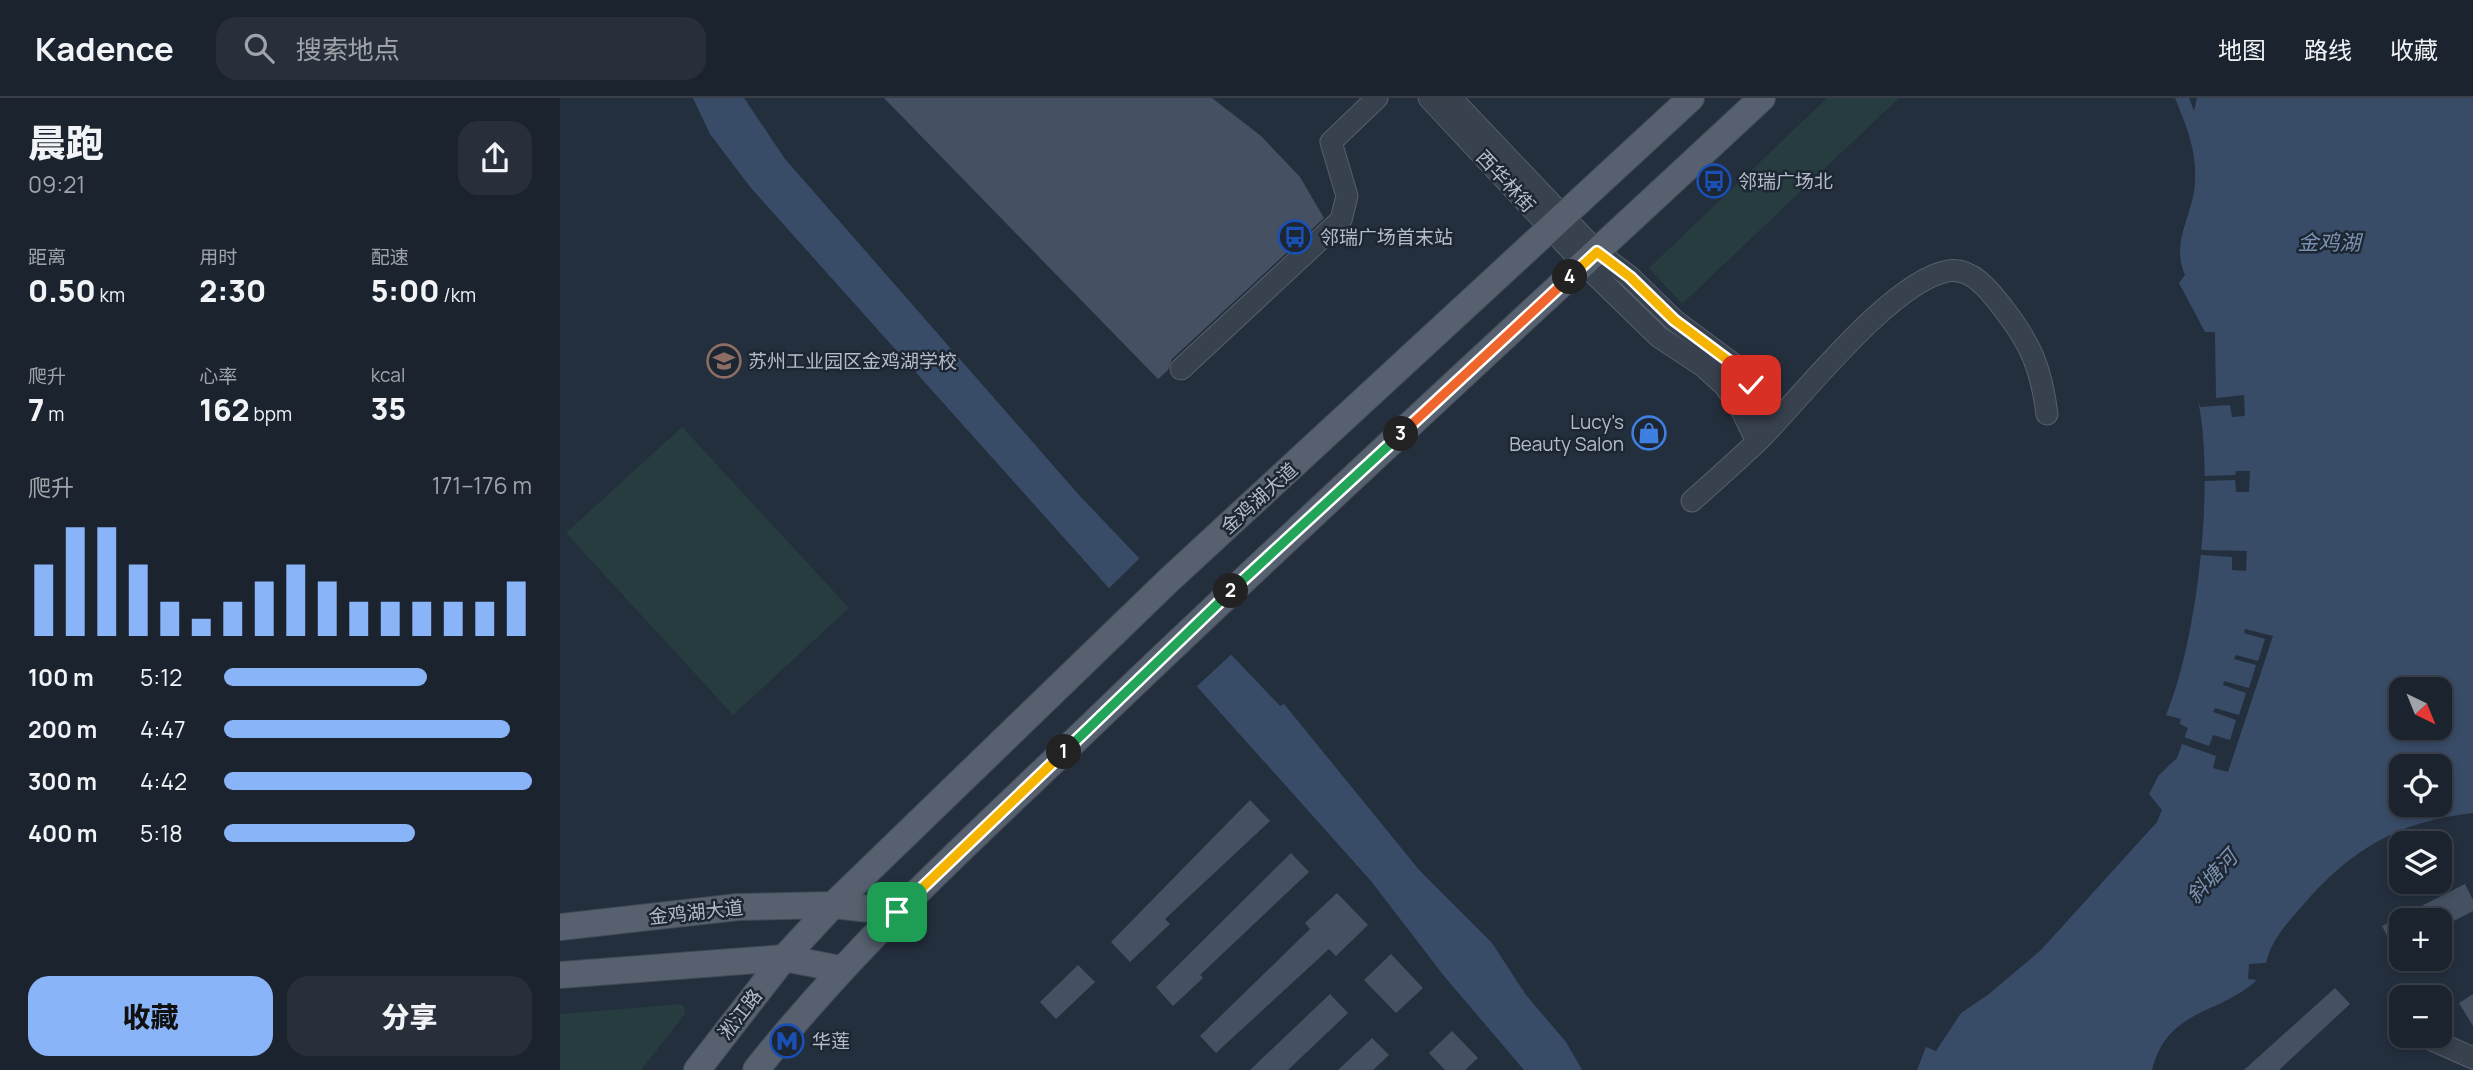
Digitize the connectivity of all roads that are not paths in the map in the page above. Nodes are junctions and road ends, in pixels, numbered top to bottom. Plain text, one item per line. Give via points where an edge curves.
1 (1377, 98) edge
2 (1429, 98) edge
3 (1451, 98) edge
4 (1691, 98) edge
5 (1762, 98) edge
6 (1558, 224) junction
7 (1590, 258) junction
8 (1181, 369) dead end
9 (2047, 414) dead end
10 (1772, 426) junction
11 (1757, 441) junction
12 (1692, 501) dead end
13 (833, 905) junction
14 (897, 912) junction
15 (560, 927) edge
16 (784, 958) junction
17 (840, 969) junction
18 (560, 975) edge
19 (2450, 1048) edge
20 (2473, 1058) edge
21 (697, 1070) edge
22 (756, 1070) edge

1 - 8 street via 1331,142 1347,196 1341,220
2 - 6 street, 西华林街
3 - 6 street, 西华林街
4 - 6 main road, 金鸡湖大道
5 - 7 main road
6 - 7 street, 西华林街
6 - 13 main road, 金鸡湖大道 via 1168,581
7 - 10 street via 1630,277 1674,320 1733,364 1751,385
7 - 11 street via 1659,337 1724,385
7 - 14 main road via 1202,618
9 - 10 street via 2039,369 2021,331 1977,280 1964,272 1949,271 1911,290 1874,320
10 - 11 street
11 - 12 street
13 - 14 main road, 金鸡湖大道
13 - 15 main road, 金鸡湖大道 via 738,907
13 - 16 main road, 金鸡湖大道
14 - 17 main road
16 - 17 main road
16 - 18 main road
16 - 21 main road, 淞江路
17 - 22 main road
19 - 20 street

